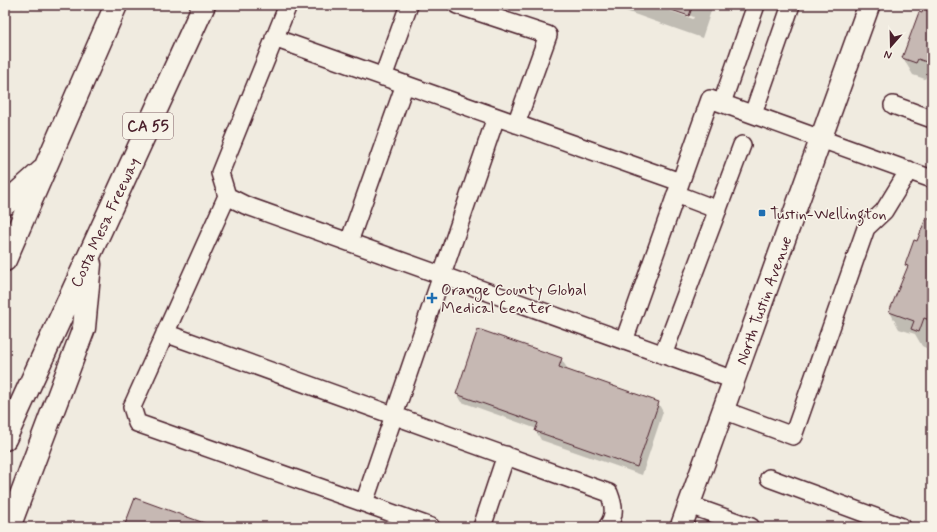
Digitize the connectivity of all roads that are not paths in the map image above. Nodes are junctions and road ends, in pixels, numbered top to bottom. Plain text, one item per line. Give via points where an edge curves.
1 (116, 5) edge
2 (204, 5) edge
3 (288, 5) edge
4 (409, 5) edge
5 (457, 5) edge
6 (756, 5) edge
7 (791, 5) edge
8 (869, 5) edge
9 (274, 38) junction
10 (383, 77) junction
11 (405, 84) junction
12 (722, 103) junction
13 (893, 105) dead end
14 (753, 114) junction
15 (496, 117) junction
16 (932, 119) edge
17 (516, 124) junction
18 (821, 138) junction
19 (742, 145) dead end
20 (47, 166) junction
21 (910, 170) junction
22 (932, 178) edge
23 (678, 188) junction
24 (227, 196) junction
25 (5, 204) edge
26 (718, 210) junction
27 (349, 242) junction
28 (91, 248) junction
29 (5, 260) edge
30 (442, 276) junction
31 (165, 334) junction
32 (624, 341) junction
33 (663, 355) junction
34 (734, 380) junction
35 (723, 410) junction
36 (395, 415) junction
37 (5, 439) edge
38 (506, 456) junction
39 (769, 478) dead end
40 (364, 503) junction
41 (689, 505) junction
42 (9, 527) edge
43 (431, 527) edge
44 (482, 527) edge
45 (607, 527) edge
46 (681, 527) edge
47 (751, 527) edge
48 (902, 527) edge

1 - 20 highway
2 - 28 highway, Costa Mesa Freeway / CA 55
3 - 9 street
4 - 10 street
5 - 17 street via 548,35
6 - 12 street
7 - 14 street
8 - 18 main road, North Tustin Avenue
9 - 10 street
9 - 24 street via 220,173
10 - 11 street
11 - 15 street
11 - 27 street
12 - 14 street
12 - 23 street via 710,98
13 - 16 street
14 - 18 street
15 - 17 street
15 - 30 street
17 - 23 street
18 - 21 street
18 - 34 main road, North Tustin Avenue
19 - 26 street
20 - 25 highway
20 - 29 highway
21 - 22 street
21 - 35 street via 884,211 866,228 793,436
23 - 26 street
23 - 32 street
24 - 27 street via 245,205
24 - 31 street
26 - 33 street
27 - 30 street
28 - 37 highway, Costa Mesa Freeway / CA 55
28 - 42 highway via 84,328
30 - 32 street
30 - 36 street
31 - 36 street
31 - 40 street via 132,407 137,423
32 - 33 street
33 - 34 street
34 - 35 main road, North Tustin Avenue
35 - 41 main road, North Tustin Avenue
36 - 38 street
36 - 40 street
38 - 44 street
38 - 45 street via 609,493 614,505 612,520
39 - 48 street
40 - 43 street
41 - 46 main road, North Tustin Avenue
41 - 47 street

